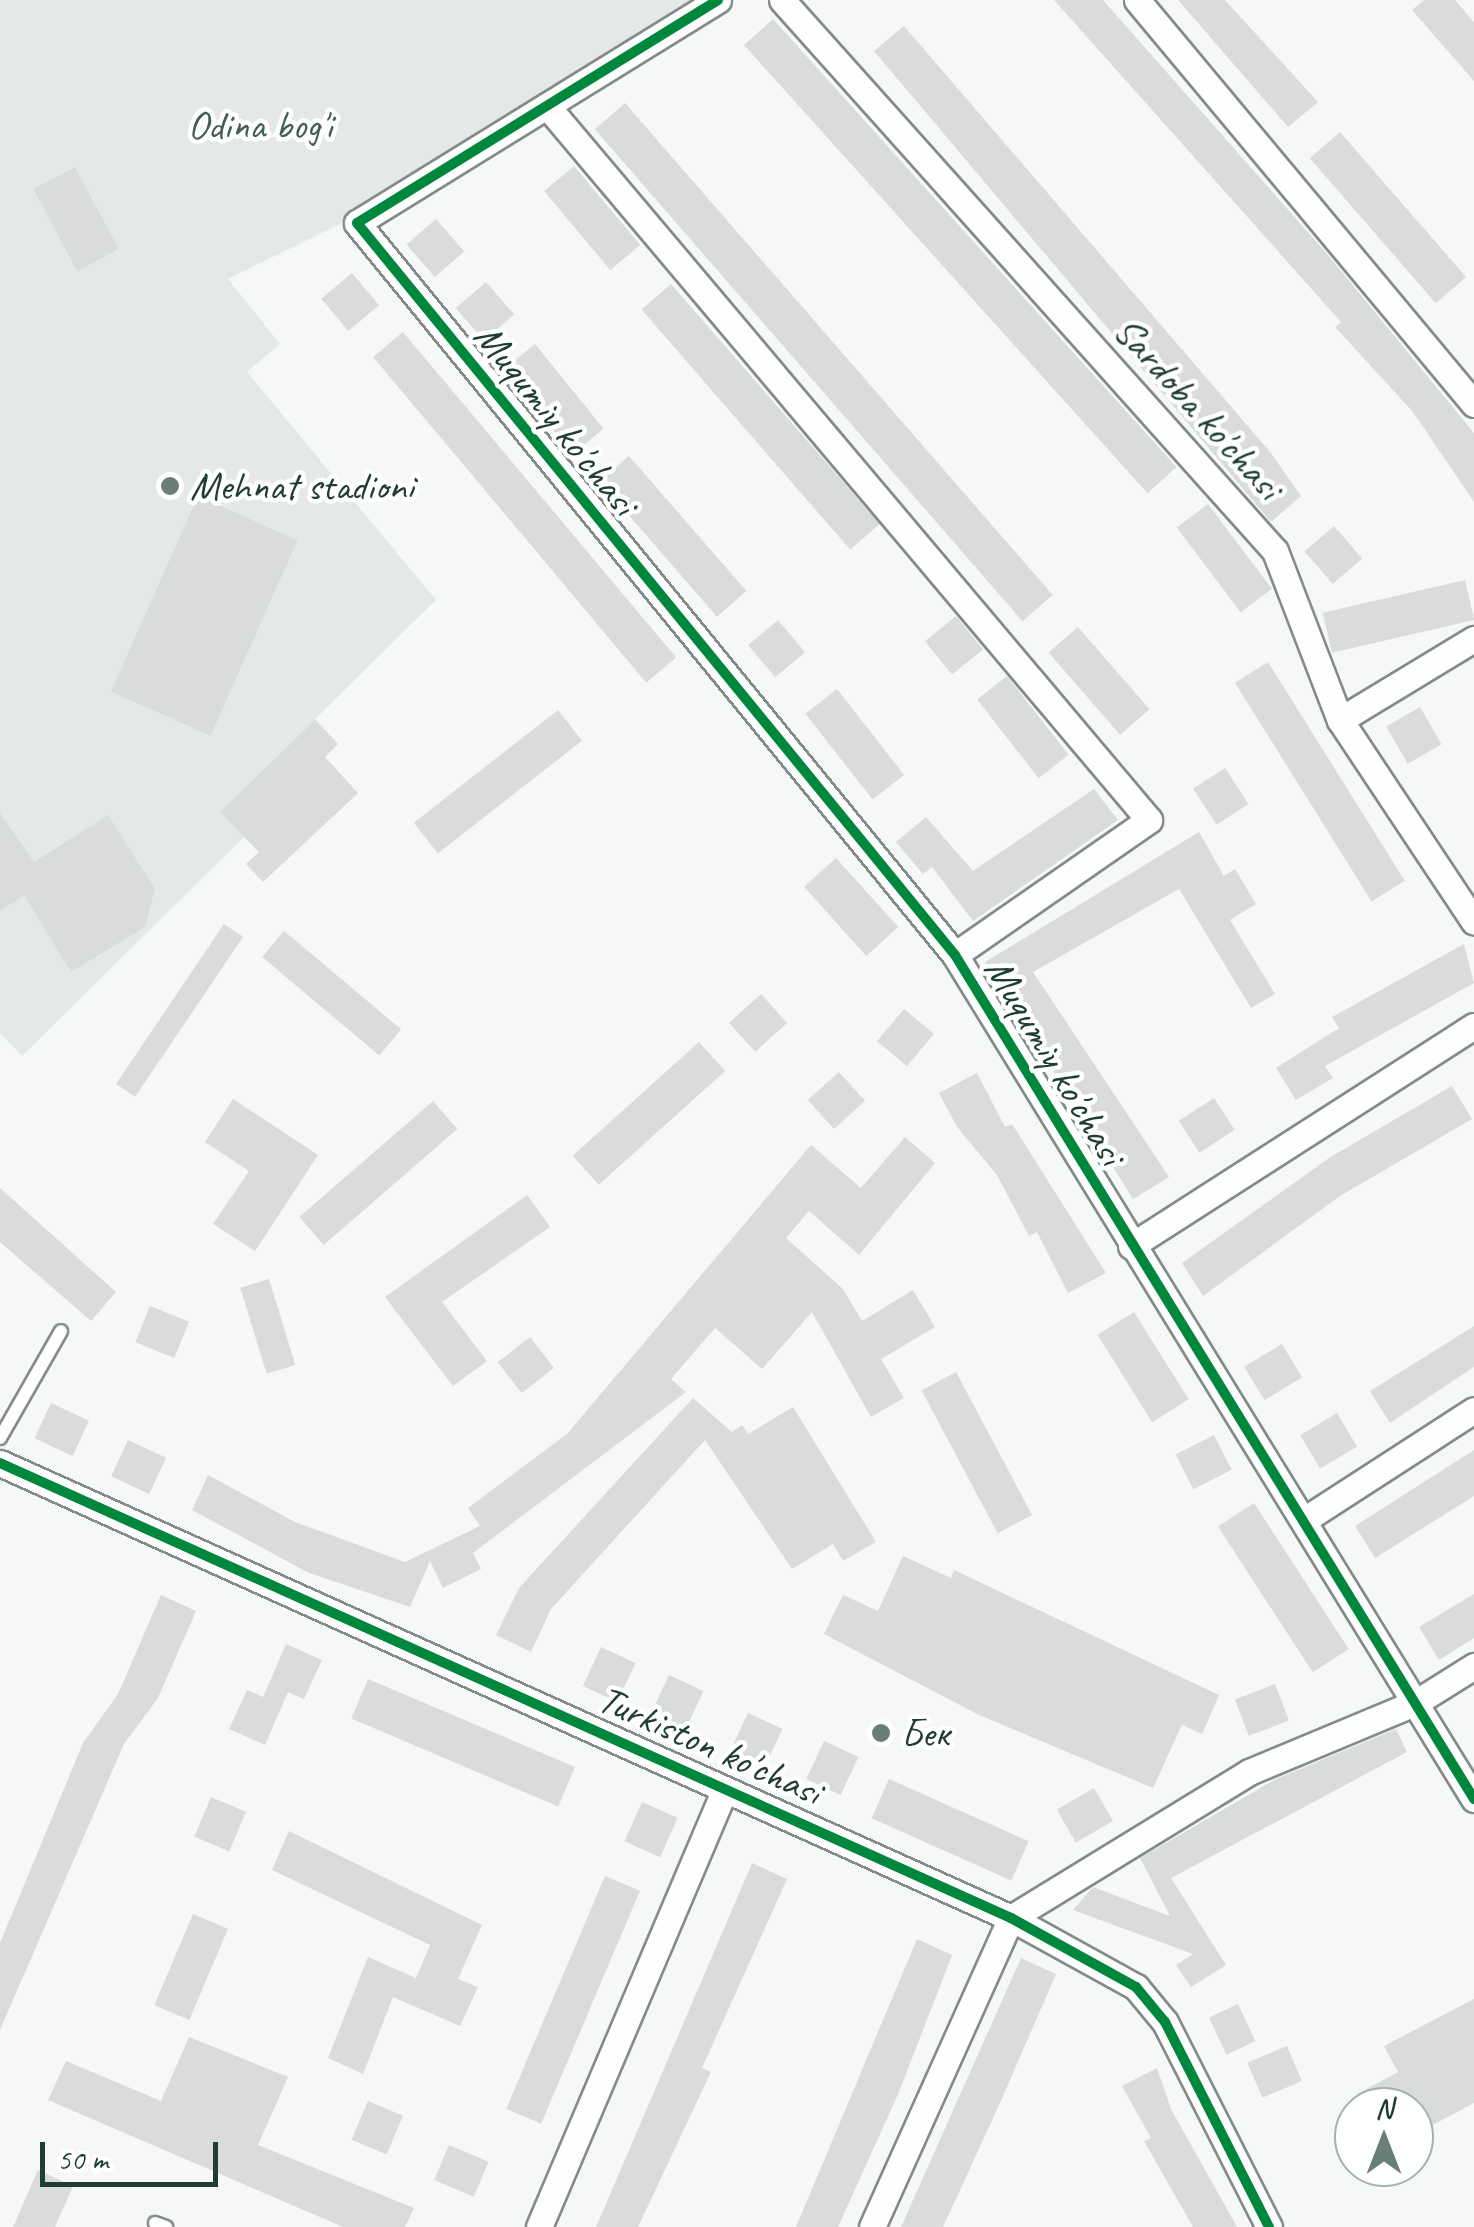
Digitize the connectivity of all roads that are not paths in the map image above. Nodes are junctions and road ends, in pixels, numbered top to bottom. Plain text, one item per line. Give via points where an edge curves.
1 (718, 0) edge
2 (782, 0) edge
3 (1136, 0) edge
4 (547, 106) junction
5 (1474, 404) edge
6 (1474, 639) edge
7 (1340, 720) junction
8 (1474, 922) edge
9 (955, 954) junction
10 (1474, 1026) edge
11 (1132, 1246) junction
12 (61, 1332) dead end
13 (1474, 1410) edge
14 (0, 1438) edge
15 (0, 1463) edge
16 (1304, 1520) junction
17 (1474, 1666) edge
18 (1415, 1703) junction
19 (724, 1792) junction
20 (1474, 1799) edge
21 (1011, 1918) junction
22 (539, 2227) edge
23 (872, 2227) edge
24 (1269, 2227) edge

1 - 4 street
2 - 7 street, Sardoba ko'chasi via 1275,550
3 - 5 street
4 - 9 street, Muqumiy ko'chasi via 356,223
4 - 9 street via 1150,820
6 - 7 street
7 - 8 street, Sardoba ko'chasi
9 - 11 street, Muqumiy ko'chasi
10 - 11 street
11 - 16 street, Muqumiy ko'chasi
12 - 14 lane
13 - 16 street
15 - 19 street, Turkiston ko'chasi
16 - 18 street, Muqumiy ko'chasi
17 - 18 street
18 - 20 street, Muqumiy ko'chasi
18 - 21 street via 1250,1772
19 - 21 street, Turkiston ko'chasi
19 - 22 street
21 - 23 street
21 - 24 street, Turkiston ko'chasi via 1146,1998

